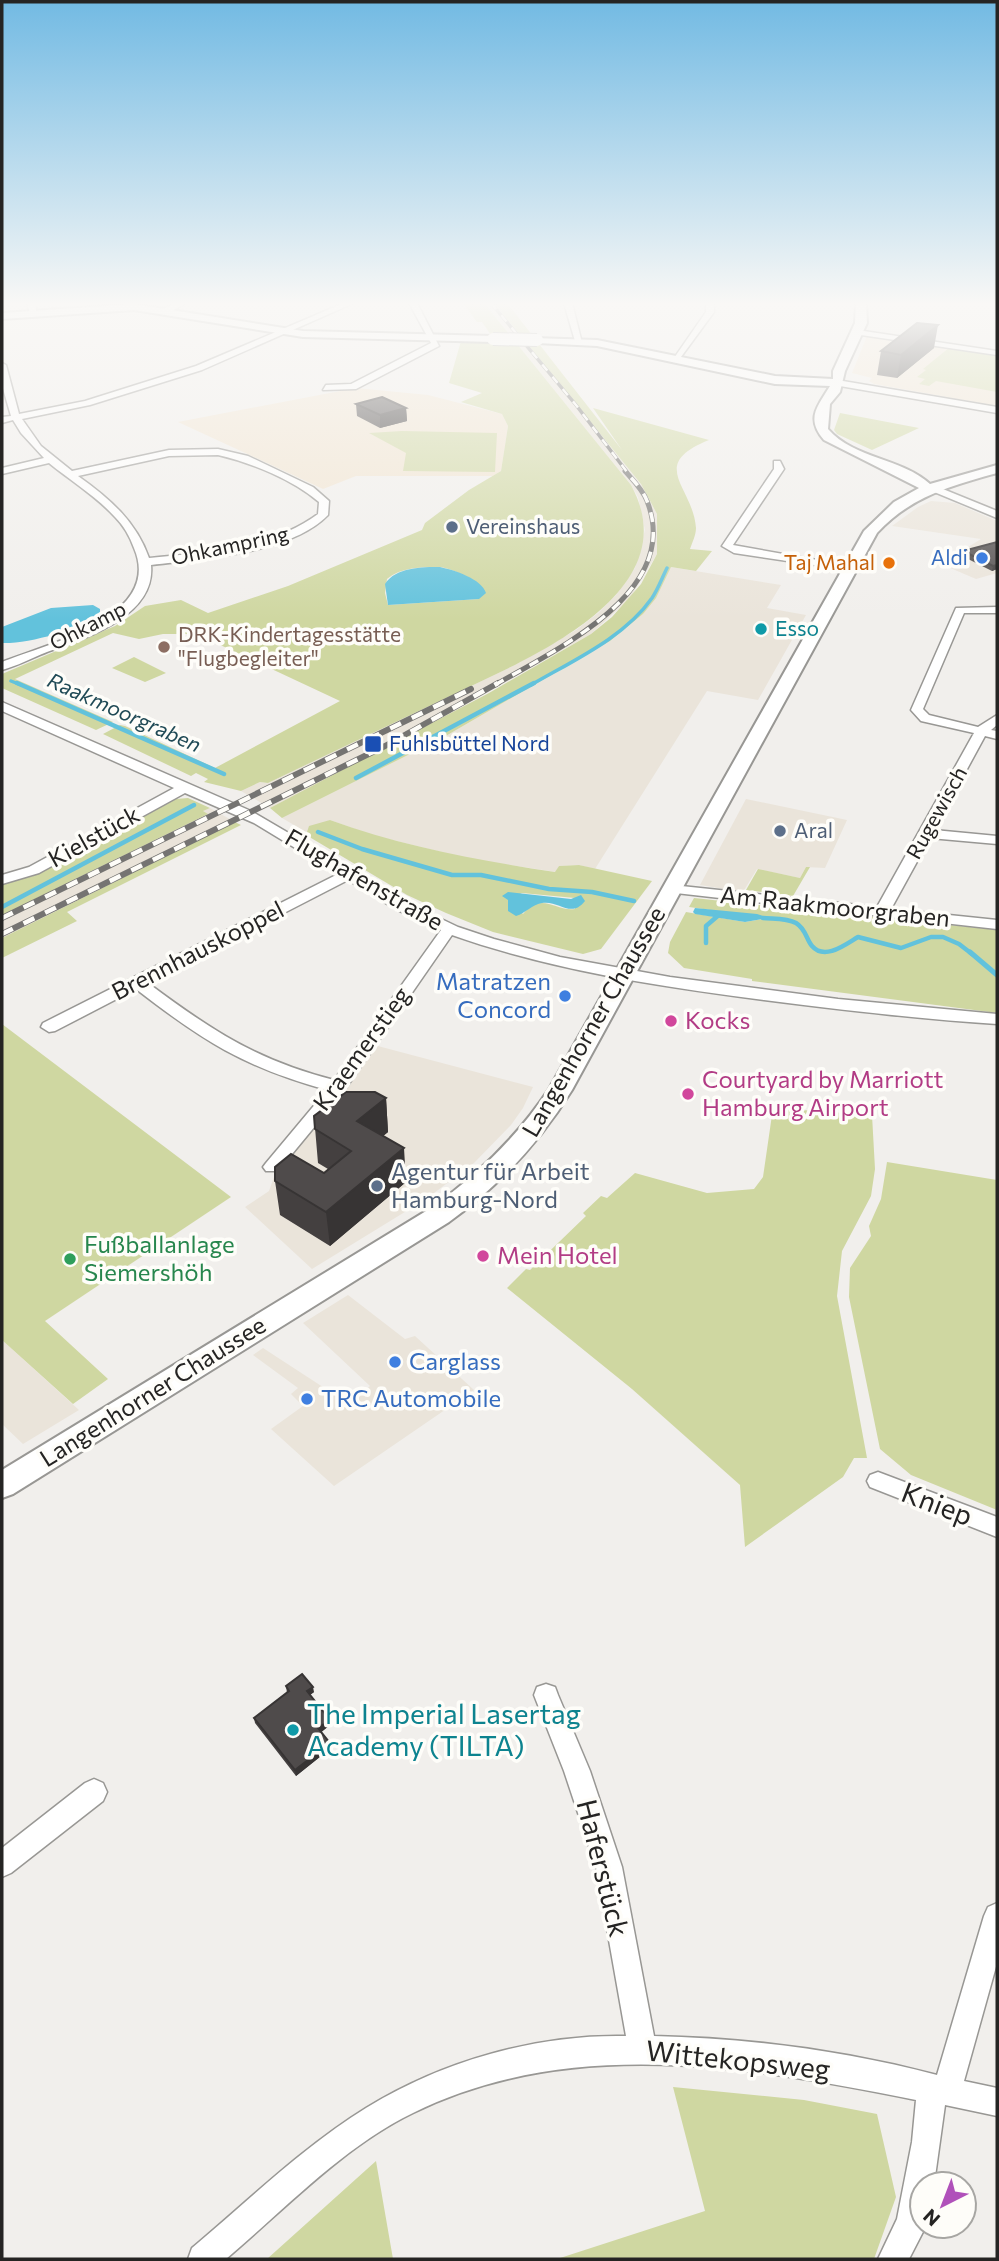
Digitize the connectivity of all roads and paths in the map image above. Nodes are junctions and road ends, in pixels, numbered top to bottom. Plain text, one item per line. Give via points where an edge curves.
1 (14, 409) edge
2 (62, 409) edge
3 (823, 409) edge
4 (18, 418) junction
5 (2, 420) edge
6 (52, 459) junction
7 (777, 463) dead end
8 (997, 469) edge
9 (2, 471) edge
10 (73, 474) junction
11 (900, 476) junction
12 (927, 486) junction
13 (910, 496) junction
14 (997, 515) edge
15 (145, 562) junction
16 (850, 569) junction
17 (997, 610) edge
18 (2, 666) edge
19 (2, 706) edge
20 (997, 719) edge
21 (982, 730) junction
22 (997, 735) edge
23 (184, 788) junction
24 (926, 833) junction
25 (997, 841) edge
26 (347, 875) junction
27 (2, 880) edge
28 (672, 889) junction
29 (882, 912) junction
30 (997, 925) edge
31 (449, 929) junction
32 (623, 975) junction
33 (137, 982) junction
34 (997, 1018) edge
35 (50, 1027) dead end
36 (338, 1087) junction
37 (272, 1167) edge
38 (878, 1481) dead end
39 (2, 1485) edge
40 (997, 1527) edge
41 (546, 1695) dead end
42 (94, 1792) dead end
43 (2, 1864) edge
44 (997, 1916) edge
45 (642, 2048) junction
46 (940, 2090) junction
47 (997, 2102) edge
48 (202, 2259) edge
49 (893, 2259) edge

1 - 4 street
2 - 4 street
3 - 11 main road via 823,434
4 - 5 street
4 - 6 street via 24,431
6 - 9 street
6 - 10 street
7 - 16 street via 779,469 727,546
8 - 12 main road, Langenhorner Chaussee
10 - 15 street via 126,522
10 - 15 street, Ohkampring via 169,453 218,452 235,455 310,489 324,501 317,521 287,535 233,549
11 - 12 main road
11 - 13 main road
12 - 13 main road, Langenhorner Chaussee
12 - 14 street
13 - 16 main road, Langenhorner Chaussee via 881,519
15 - 18 street, Ohkamp via 145,585 123,611
16 - 28 main road, Langenhorner Chaussee
17 - 21 street via 960,610 916,710 919,715
19 - 23 street, Flughafenstraße
20 - 21 street, Rugewisch
21 - 22 street
21 - 24 street, Rugewisch
23 - 26 street, Flughafenstraße via 259,820
23 - 27 street, Kielstück via 34,870
24 - 25 street
24 - 29 street, Rugewisch
26 - 31 street, Flughafenstraße
26 - 33 street, Brennhauskoppel
28 - 29 street, Am Raakmoorgraben
28 - 32 main road, Langenhorner Chaussee
29 - 30 street, Am Raakmoorgraben
31 - 32 street, Flughafenstraße via 520,952
31 - 36 street, Kraemerstieg
32 - 34 street, Flughafenstraße via 869,1007
32 - 39 main road, Langenhorner Chaussee via 546,1114 519,1150 485,1182 440,1216
33 - 35 street, Brennhauskoppel
33 - 36 street via 232,1049 287,1073
36 - 37 street, Kraemerstieg
38 - 40 street, Kniep
41 - 45 street, Haferstück via 578,1771 609,1867
42 - 43 street
44 - 46 street
45 - 46 street, Wittekopsweg via 811,2066
45 - 48 street, Wittekopsweg via 516,2063 458,2079 403,2102 348,2138
46 - 47 street, Wittekopsweg
46 - 49 street via 912,2222

